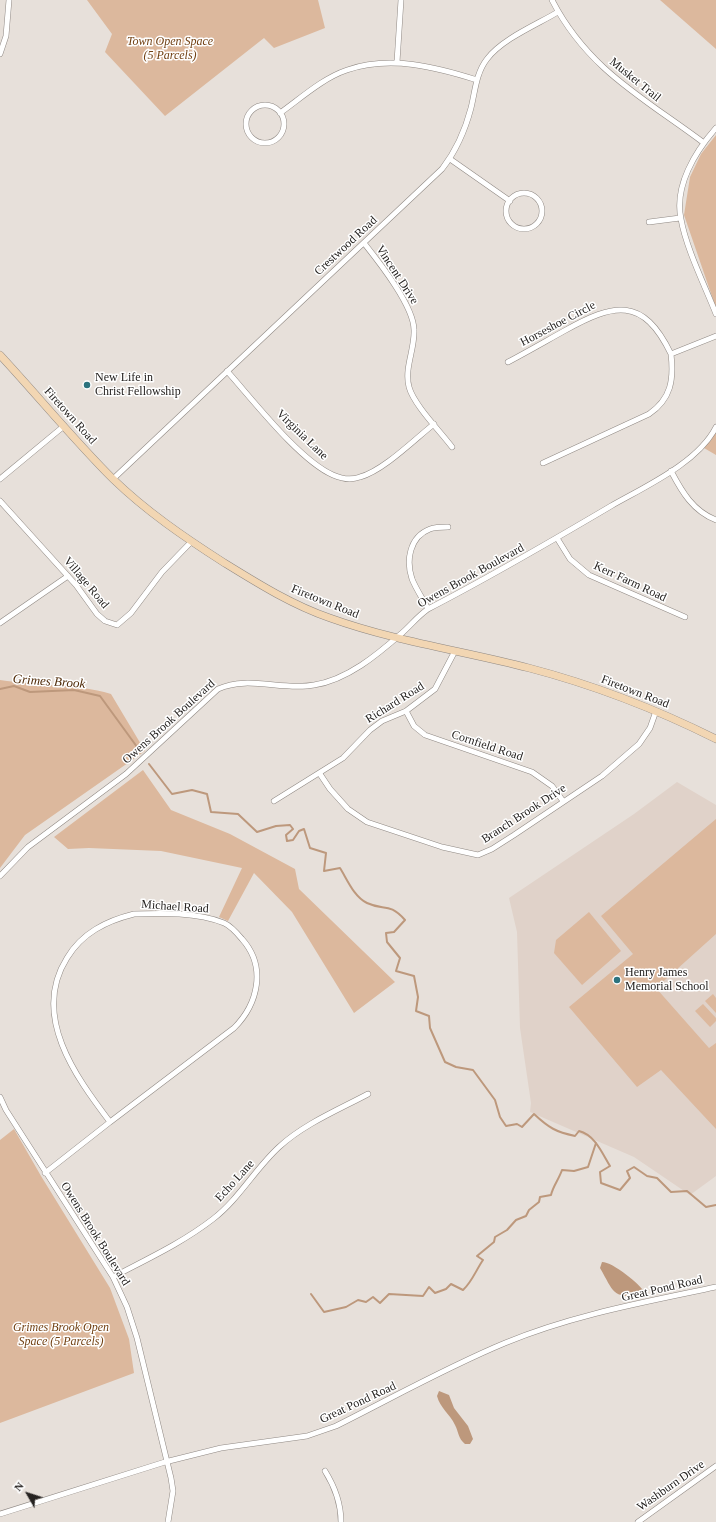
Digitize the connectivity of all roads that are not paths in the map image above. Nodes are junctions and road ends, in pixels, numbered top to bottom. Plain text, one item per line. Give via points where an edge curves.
1 (9, 0) edge
2 (401, 0) edge
3 (552, 0) edge
4 (558, 12) junction
5 (0, 54) edge
6 (397, 62) junction
7 (477, 80) junction
8 (280, 113) junction
9 (716, 128) edge
10 (704, 142) junction
11 (450, 159) junction
12 (510, 201) junction
13 (680, 218) junction
14 (649, 222) dead end
15 (364, 243) junction
16 (716, 314) edge
17 (716, 336) edge
18 (671, 354) junction
19 (0, 355) edge
20 (508, 362) dead end
21 (227, 371) junction
22 (434, 424) junction
23 (64, 426) junction
24 (716, 427) edge
25 (452, 447) dead end
26 (543, 464) dead end
27 (671, 471) junction
28 (0, 479) edge
29 (113, 479) junction
30 (0, 501) edge
31 (716, 520) edge
32 (448, 527) dead end
33 (557, 538) junction
34 (192, 542) junction
35 (68, 576) junction
36 (428, 609) junction
37 (685, 617) dead end
38 (0, 623) edge
39 (398, 637) junction
40 (455, 651) junction
41 (406, 710) junction
42 (656, 711) junction
43 (716, 739) edge
44 (320, 774) junction
45 (274, 801) dead end
46 (563, 801) junction
47 (0, 876) edge
48 (368, 1094) dead end
49 (0, 1097) edge
50 (110, 1122) junction
51 (45, 1173) junction
52 (113, 1277) junction
53 (716, 1287) edge
54 (165, 1462) junction
55 (716, 1466) edge
56 (325, 1471) dead end
57 (0, 1514) edge
58 (168, 1522) edge
59 (340, 1522) edge
60 (638, 1522) edge

1 - 5 street via 6,36
2 - 6 street
3 - 4 street, Musket Trail
4 - 7 street, Crestwood Road via 492,53
4 - 10 street, Musket Trail via 584,47 614,78 637,97
6 - 7 street via 443,70
6 - 8 street via 370,64 347,70 328,79
7 - 11 street, Crestwood Road via 464,131
8 - 8 street via 263,105 251,111 246,123 250,136 261,142 274,141 279,137 284,125
9 - 10 street
10 - 13 street via 686,175 680,202
11 - 12 street
11 - 15 street, Crestwood Road
12 - 12 street via 514,196 526,193 536,198 542,208 541,220 526,230 515,227 510,223 506,212
13 - 14 street
13 - 16 street
15 - 21 street, Crestwood Road
15 - 22 street, Vincent Drive via 386,272 411,314 414,329 408,374 410,388 417,403
17 - 18 street
18 - 20 street, Horseshoe Circle via 661,334 642,316 630,311 609,310 581,321
18 - 26 street, Horseshoe Circle via 672,382 668,394 656,409 636,421
19 - 23 street, Firetown Road
21 - 22 street, Virginia Lane via 286,437 323,470 340,478 355,478 371,473
21 - 29 street, Crestwood Road
22 - 25 street, Vincent Drive
23 - 28 street
23 - 29 street, Firetown Road
24 - 27 street, Owens Brook Boulevard via 698,450
27 - 31 street via 690,503
27 - 33 street, Owens Brook Boulevard
29 - 34 street, Firetown Road via 166,524
30 - 35 street, Village Road
32 - 36 street via 430,529 415,540 411,549 410,569 413,580
33 - 36 street, Owens Brook Boulevard
33 - 37 street, Kerr Farm Road via 570,559 589,575
34 - 35 street, Village Road via 162,572 131,613 116,625 105,621 98,614
34 - 39 street, Firetown Road via 298,605 347,624
35 - 38 street
36 - 39 street, Owens Brook Boulevard
39 - 40 street, Firetown Road
39 - 47 street, Owens Brook Boulevard via 354,670 314,685 245,683 226,685 218,689 126,774 28,847
40 - 41 street, Richard Road via 435,689
40 - 42 street, Firetown Road via 529,668 621,696
41 - 44 street, Richard Road via 382,721 343,758
41 - 46 street, Cornfield Road via 414,726 424,735 532,772 552,786
42 - 43 street, Firetown Road
42 - 46 street, Branch Brook Drive via 639,744 602,776
44 - 45 street, Richard Road
44 - 46 street, Branch Brook Drive via 348,809 367,822 464,853 478,854 492,849
48 - 52 street, Echo Lane via 289,1138 268,1158 226,1207 186,1238
49 - 51 street, Owens Brook Boulevard
50 - 50 street, Michael Road via 214,1044 245,1017 253,1003 257,980 254,956 247,944 226,924 200,917 134,914 109,922 90,932 64,962 56,982 53,1008 59,1036 76,1075
50 - 51 street, Michael Road
51 - 52 street, Owens Brook Boulevard
52 - 54 street, Owens Brook Boulevard via 127,1307 136,1338
53 - 54 street, Great Pond Road via 601,1313 504,1343 336,1426 307,1436 221,1448
54 - 57 street, Great Pond Road
54 - 58 street, Owens Brook Boulevard via 173,1491
55 - 60 street, Washburn Drive
56 - 59 street via 339,1500

